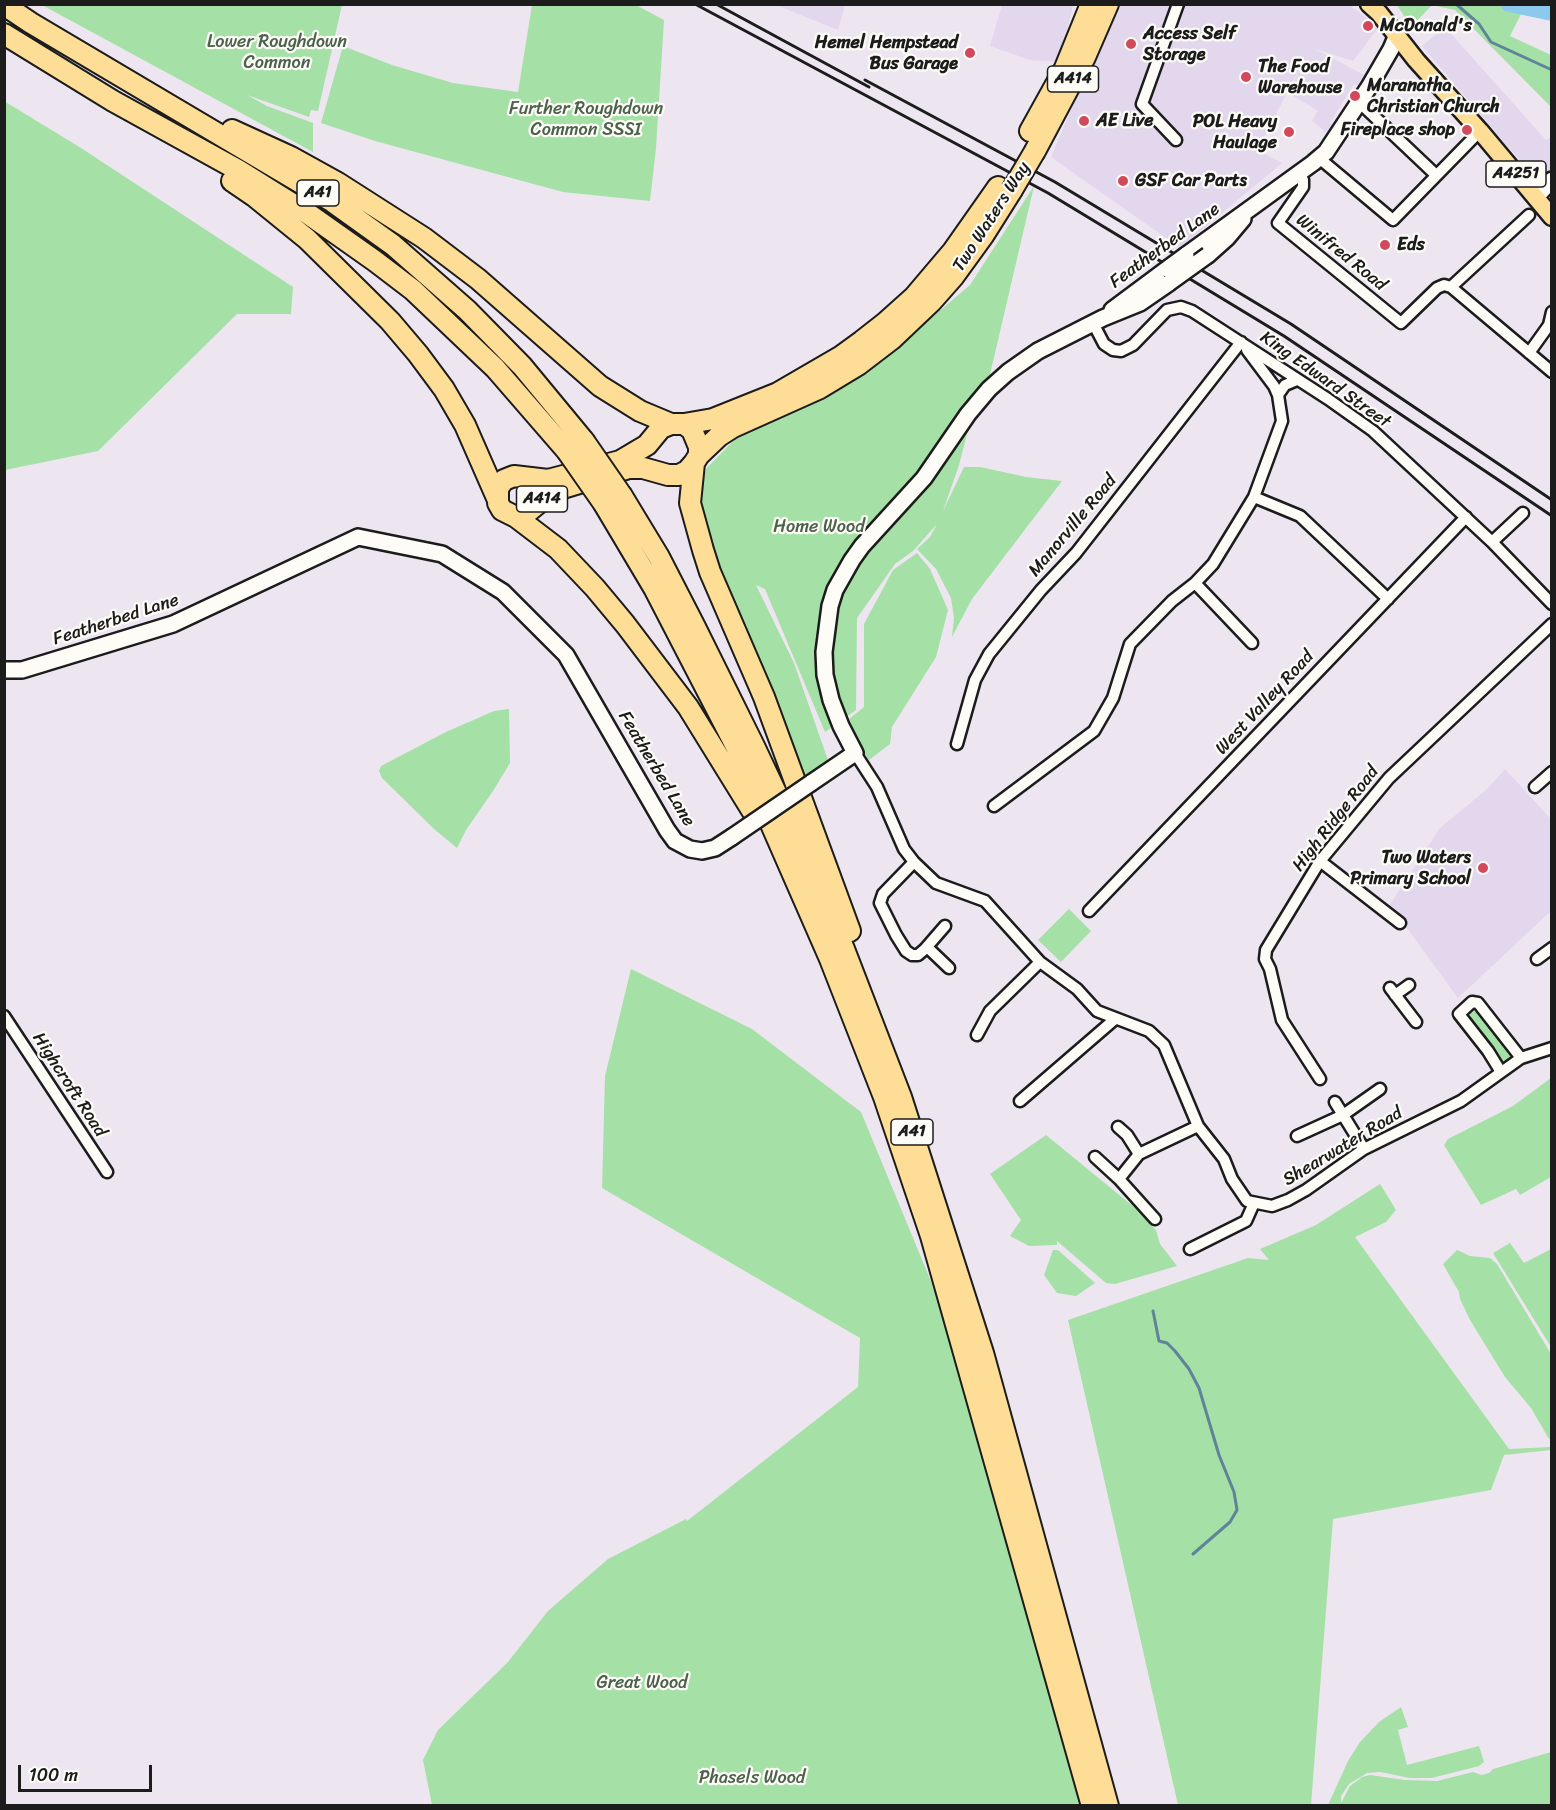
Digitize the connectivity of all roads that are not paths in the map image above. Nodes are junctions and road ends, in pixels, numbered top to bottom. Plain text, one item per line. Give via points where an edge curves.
1 (1091, 4) edge
2 (1108, 4) edge
3 (1178, 4) edge
4 (1369, 4) edge
5 (4, 5) edge
6 (4, 33) edge
7 (1397, 35) junction
8 (164, 102) junction
9 (1359, 102) junction
10 (154, 123) junction
11 (1480, 131) junction
12 (1176, 140) dead end
13 (1029, 148) junction
14 (1319, 158) junction
15 (1299, 173) junction
16 (1436, 175) junction
17 (1551, 180) edge
18 (1007, 186) junction
19 (1536, 197) junction
20 (1253, 207) junction
21 (1529, 215) dead end
22 (1551, 218) edge
23 (1168, 276) junction
24 (1451, 287) junction
25 (1551, 312) edge
26 (1098, 321) junction
27 (1242, 343) junction
28 (1529, 353) junction
29 (1551, 372) edge
30 (1297, 380) junction
31 (1278, 395) junction
32 (677, 424) junction
33 (575, 446) junction
34 (697, 459) junction
35 (1254, 497) junction
36 (497, 498) junction
37 (613, 500) junction
38 (1523, 513) dead end
39 (516, 517) junction
40 (1466, 517) junction
41 (1492, 542) junction
42 (1195, 583) junction
43 (1388, 599) junction
44 (1551, 604) edge
45 (1551, 624) edge
46 (1252, 643) dead end
47 (4, 670) edge
48 (957, 744) dead end
49 (855, 753) junction
50 (1551, 772) edge
51 (1535, 787) dead end
52 (994, 806) dead end
53 (1320, 861) junction
54 (914, 862) junction
55 (798, 886) junction
56 (1089, 911) dead end
57 (1400, 923) dead end
58 (945, 926) dead end
59 (927, 947) junction
60 (1551, 948) edge
61 (957, 958) dead end
62 (1536, 959) dead end
63 (1040, 962) junction
64 (1409, 985) dead end
65 (4, 1016) edge
66 (1115, 1019) junction
67 (1416, 1022) dead end
68 (977, 1035) dead end
69 (1551, 1048) edge
70 (1521, 1058) junction
71 (1501, 1072) junction
72 (1320, 1079) dead end
73 (1380, 1089) dead end
74 (901, 1097) junction
75 (1020, 1101) dead end
76 (1335, 1102) dead end
77 (1343, 1115) junction
78 (1198, 1126) junction
79 (1118, 1127) dead end
80 (1297, 1136) dead end
81 (1365, 1149) junction
82 (1139, 1154) junction
83 (1095, 1157) dead end
84 (107, 1172) dead end
85 (1119, 1179) junction
86 (1254, 1203) junction
87 (1155, 1219) dead end
88 (1190, 1249) dead end
89 (1092, 1806) edge
90 (1108, 1806) edge

1 - 13 highway, Two Waters Way / A414
2 - 13 highway, Two Waters Way / A414 via 1085,57
3 - 12 street via 1142,104
4 - 7 main road, A4251
5 - 8 highway, A41
6 - 10 highway, A41
7 - 9 street, Featherbed Lane
7 - 11 main road, A4251
8 - 32 highway via 192,110 338,183 424,238 478,279 600,386 640,411
8 - 33 highway, A41 via 333,202 393,245 467,310 522,366
9 - 14 street, Featherbed Lane
9 - 16 street
10 - 33 highway, A41 via 307,213 413,290
10 - 36 highway via 307,239 390,321 444,389 465,425
11 - 16 street
11 - 19 main road, A4251
13 - 18 highway, Two Waters Way / A414
14 - 15 street, Featherbed Lane
14 - 16 street via 1393,220
15 - 20 street, Featherbed Lane
15 - 24 street, Winifred Road via 1303,187 1278,223 1401,323 1434,290 1444,285
17 - 19 street
18 - 32 highway, Two Waters Way / A414 via 914,297 840,357 778,393 713,419
18 - 34 highway, Two Waters Way / A414 via 983,236 954,276 892,339 820,388 733,427
19 - 22 main road, A4251
20 - 23 street, Featherbed Lane, bridge via 1186,255
20 - 23 street, Featherbed Lane, bridge via 1208,255
21 - 24 street
23 - 26 street, Featherbed Lane
24 - 28 street
25 - 28 street via 1549,325
26 - 27 street, King Edward Street via 1104,344 1113,350 1133,345 1167,310 1181,307
26 - 49 street, Featherbed Lane via 1038,351 989,389 924,478 862,546 843,575 827,622 824,665 833,707
27 - 30 street, King Edward Street
27 - 31 street
27 - 48 street, Manorville Road via 1076,554 989,654 975,680
28 - 29 street
30 - 31 street via 1285,385
30 - 40 street, King Edward Street via 1373,431
31 - 35 street via 1282,421
32 - 34 highway via 692,430 698,439
32 - 36 highway, A414 via 661,428 647,445 620,461 548,480 514,476 504,480
33 - 37 highway, A41, bridge
34 - 39 highway, A414 via 680,475 628,468 553,491 527,513
34 - 74 highway via 690,503 710,572 764,697 821,847 896,1068
35 - 42 street via 1213,564
35 - 43 street via 1300,516
36 - 39 highway, A414 via 502,510
37 - 55 highway, A41 via 742,758
37 - 74 highway, A41 via 658,557 754,746 803,850
38 - 41 street
39 - 55 highway, A41 via 558,549 644,649 688,707 748,802 774,853
40 - 41 street, King Edward Street
40 - 43 street, West Valley Road
41 - 44 street, King Edward Street
42 - 46 street
42 - 52 street via 1130,644 1113,698 1094,731
43 - 56 street, West Valley Road
45 - 53 street, High Ridge Road via 1389,778
47 - 49 street, Featherbed Lane, bridge via 22,670 173,624 358,537 442,554 503,592 567,655 667,830 675,841 690,849 715,848
49 - 54 street via 878,788 904,849
50 - 51 street
53 - 57 street
53 - 72 street, High Ridge Road via 1266,950 1265,959 1282,1020
54 - 59 street via 883,894 880,903 906,951 918,954
54 - 63 street via 936,883 985,901
55 - 89 highway, A41 via 876,1076 931,1236
58 - 59 street
59 - 61 street via 947,970
60 - 62 street
63 - 66 street via 1077,989 1097,1011
63 - 68 street via 990,1011
64 - 67 street via 1392,992
65 - 84 street, Highcroft Road
66 - 75 street
66 - 78 street via 1149,1031 1164,1045
69 - 70 street, Shearwater Road
70 - 71 street, Shearwater Road
70 - 71 street via 1478,1003 1472,1002 1459,1014
71 - 81 street, Shearwater Road via 1461,1101
73 - 77 street
74 - 90 highway, A41 via 982,1353
76 - 77 street
77 - 80 street
77 - 81 street
78 - 82 street
78 - 86 street via 1224,1159 1239,1190 1247,1201
79 - 82 street
81 - 86 street, Shearwater Road via 1288,1200 1272,1206
82 - 85 street
83 - 85 street
85 - 87 street
86 - 88 street via 1246,1221

